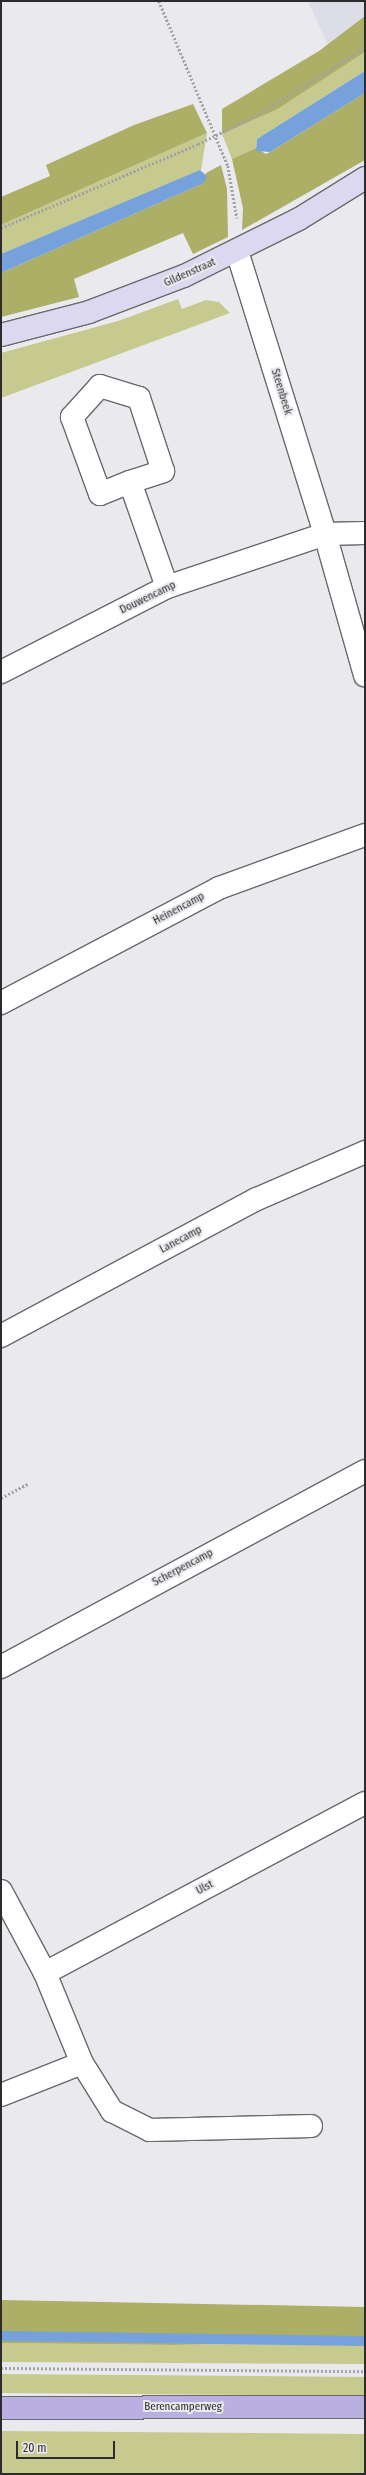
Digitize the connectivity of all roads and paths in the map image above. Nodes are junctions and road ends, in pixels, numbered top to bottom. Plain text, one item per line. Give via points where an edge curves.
1 (159, 1) edge
2 (365, 47) edge
3 (215, 134) junction
4 (365, 178) edge
5 (1, 228) edge
6 (237, 251) junction
7 (1, 335) edge
8 (130, 482) junction
9 (365, 533) edge
10 (326, 534) junction
11 (167, 587) junction
12 (1, 672) edge
13 (365, 675) edge
14 (365, 835) edge
15 (1, 1002) edge
16 (365, 1152) edge
17 (1, 1336) edge
18 (365, 1471) edge
19 (28, 1484) dead end
20 (1, 1498) edge
21 (1, 1667) edge
22 (365, 1803) edge
23 (1, 1891) edge
24 (45, 1972) junction
25 (82, 2063) junction
26 (1, 2095) edge
27 (311, 2126) dead end
28 (1, 2368) edge
29 (365, 2371) edge
30 (365, 2407) edge
31 (1, 2408) edge

1 - 3 path
2 - 3 path via 259,114
3 - 5 path
3 - 6 path via 233,190
4 - 6 street, Gildenstraat
6 - 7 street, Gildenstraat via 129,298
6 - 10 street, Steenbeek
8 - 8 street via 100,494 72,417 100,386 139,398 163,471
8 - 11 street
9 - 10 street
10 - 11 street, Douwencamp
10 - 13 street, Steenbeek
11 - 12 street, Douwencamp
14 - 15 street, Heinencamp via 219,888
16 - 17 street, Lanecamp via 257,1199
18 - 21 street, Scherpencamp
19 - 20 path
22 - 24 street, Ulst
23 - 24 street
24 - 25 street
25 - 26 street
25 - 27 street via 112,2111 150,2130
28 - 29 path
30 - 31 main road, Berencamperweg

